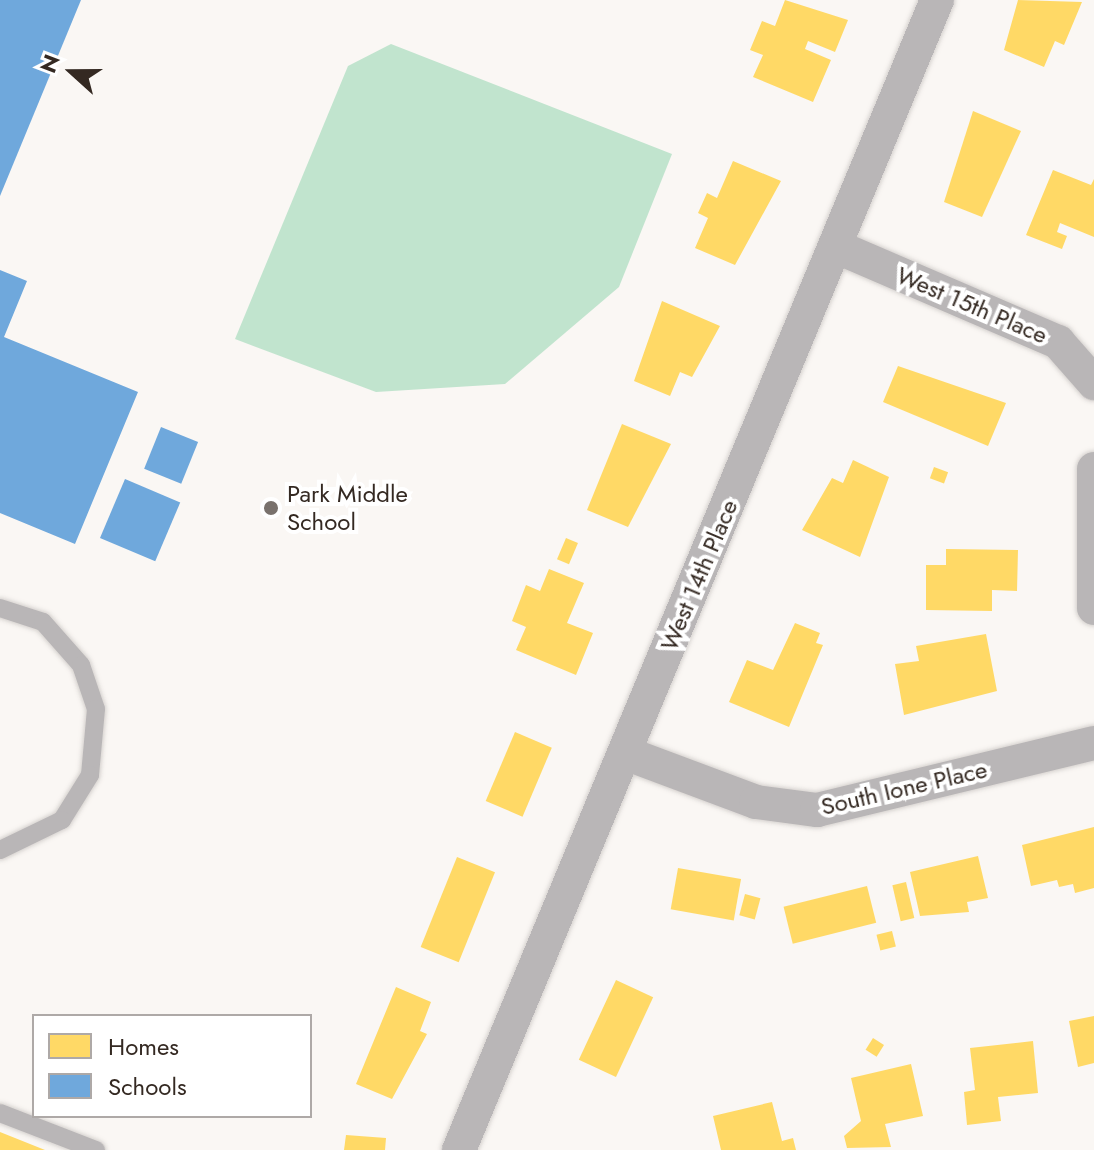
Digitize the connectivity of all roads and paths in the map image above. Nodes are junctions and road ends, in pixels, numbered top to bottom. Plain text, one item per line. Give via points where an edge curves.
1 (937, 0) edge
2 (835, 246) junction
3 (1094, 383) edge
4 (1094, 469) edge
5 (0, 608) edge
6 (1094, 608) edge
7 (1094, 743) edge
8 (625, 753) junction
9 (0, 850) edge
10 (0, 1113) edge
11 (96, 1150) edge
12 (459, 1150) edge

1 - 2 street, West 14th Place
2 - 3 street, West 15th Place via 1058,342
2 - 8 street, West 14th Place
4 - 6 street
5 - 9 lane via 43,622 81,665 96,709 90,775 62,820
7 - 8 street, South Ione Place via 817,810 756,802
8 - 12 street, West 14th Place
10 - 11 lane

